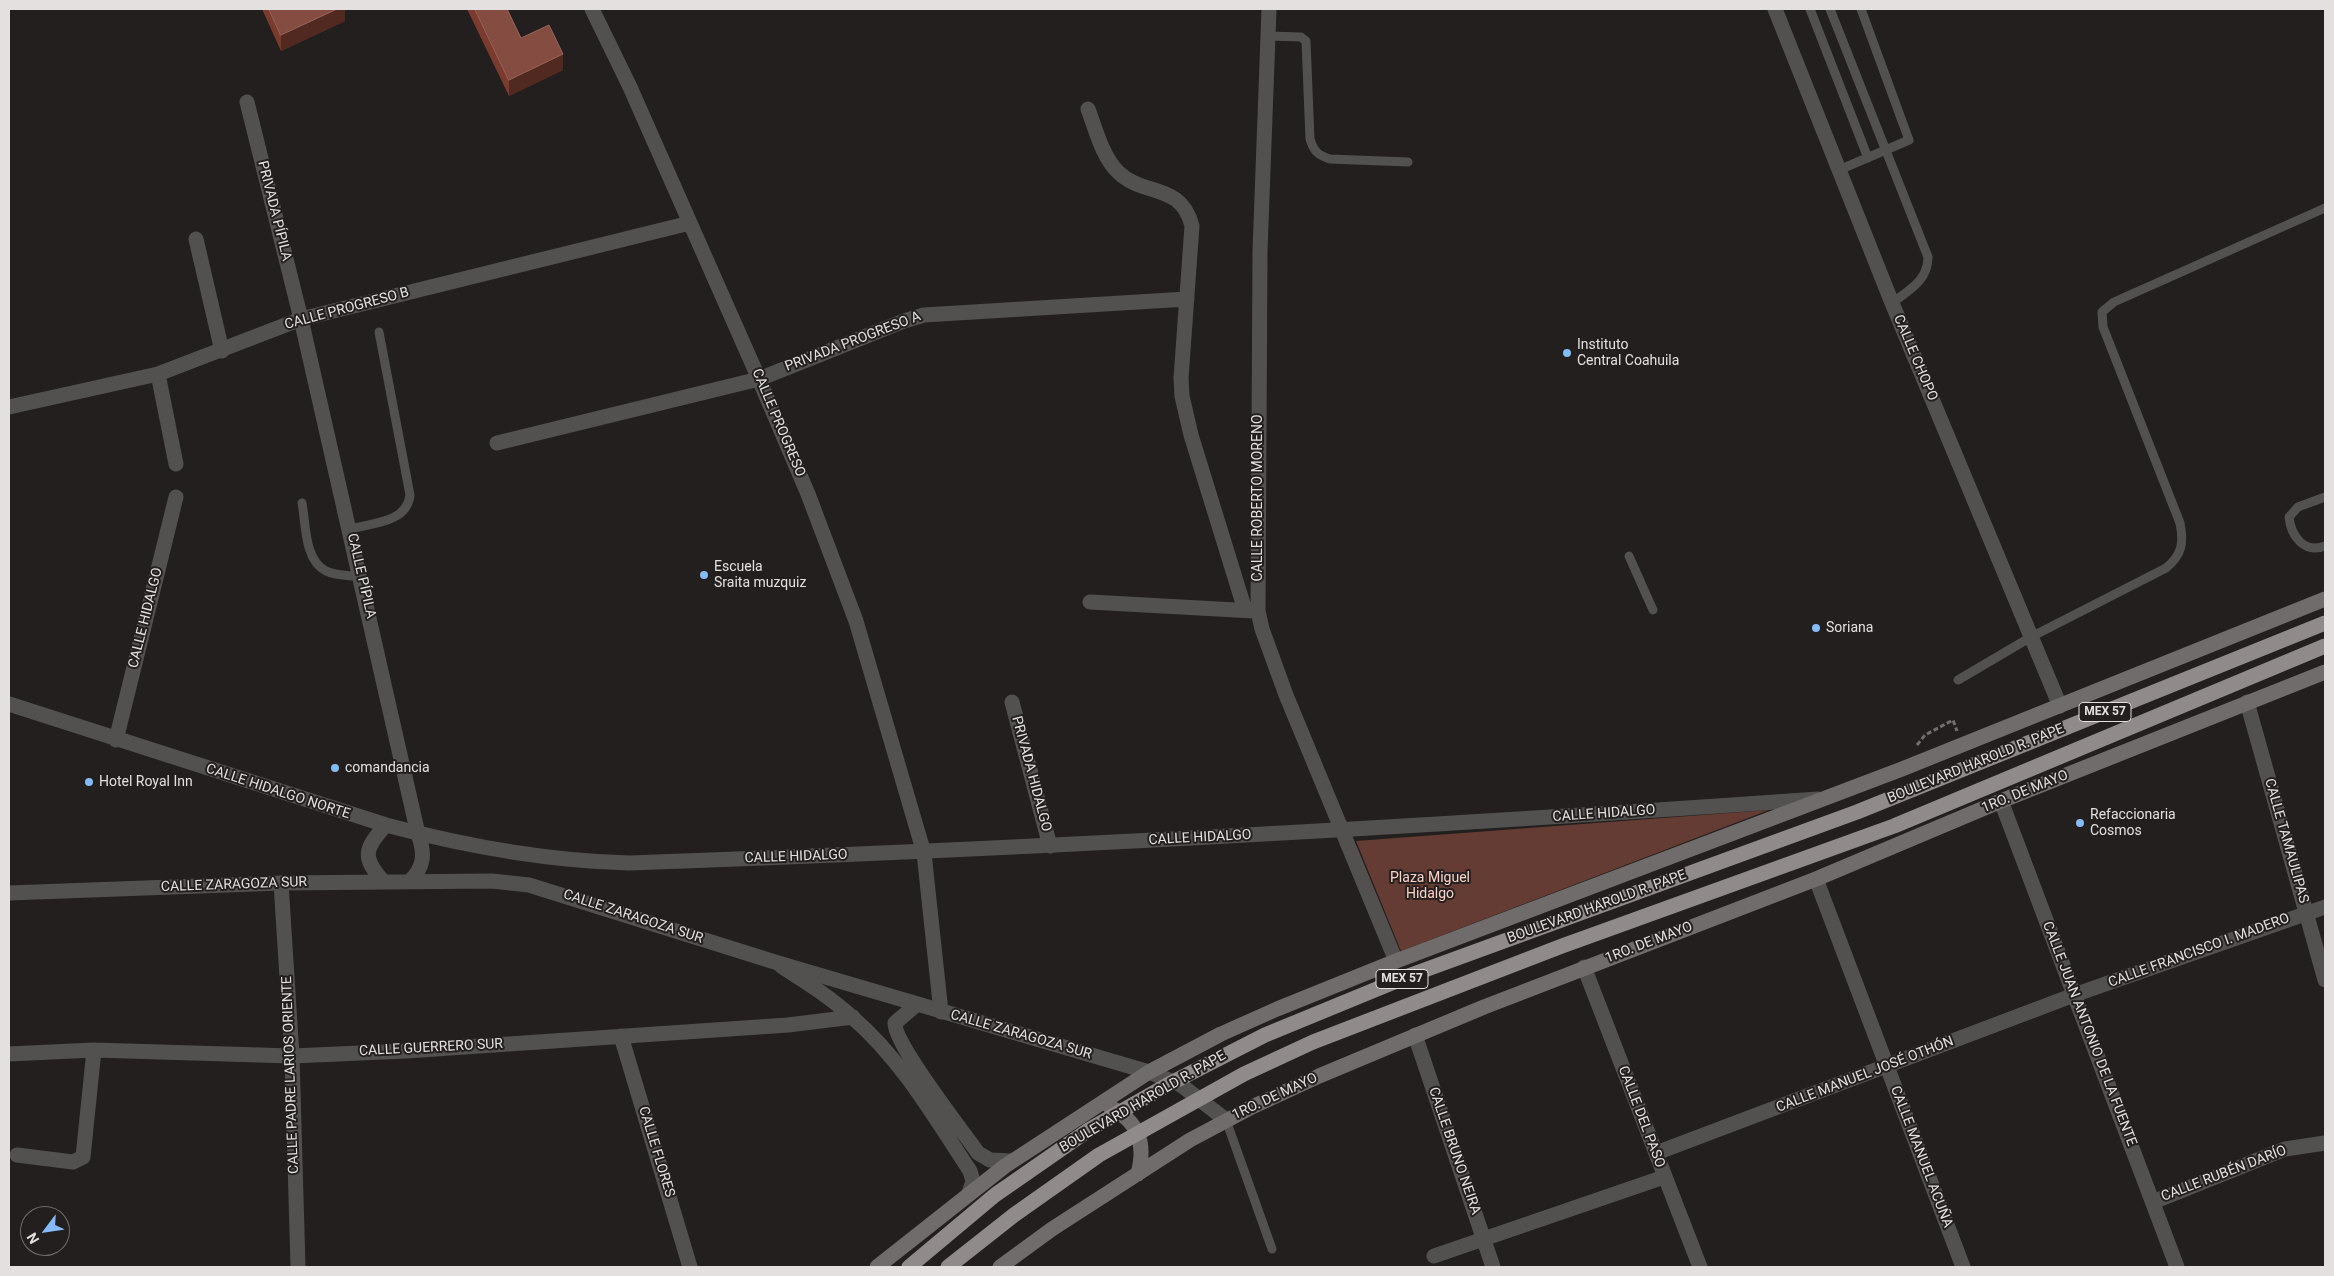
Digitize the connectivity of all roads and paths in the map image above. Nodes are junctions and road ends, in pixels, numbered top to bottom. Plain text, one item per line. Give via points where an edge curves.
1 (592, 9) edge
2 (1269, 9) edge
3 (1775, 9) edge
4 (1810, 9) edge
5 (1830, 9) edge
6 (1861, 9) edge
7 (1268, 36) junction
8 (247, 102) dead end
9 (1088, 109) dead end
10 (1887, 151) junction
11 (1868, 158) junction
12 (1408, 162) dead end
13 (1839, 170) junction
14 (2325, 208) edge
15 (690, 223) junction
16 (196, 239) dead end
17 (1188, 299) junction
18 (1892, 303) junction
19 (301, 319) junction
20 (379, 332) dead end
21 (222, 352) junction
22 (158, 374) junction
23 (759, 379) junction
24 (9, 407) edge
25 (497, 443) dead end
26 (176, 464) dead end
27 (2325, 496) edge
28 (176, 497) dead end
29 (302, 503) dead end
30 (350, 529) junction
31 (2325, 546) edge
32 (1629, 556) dead end
33 (361, 576) junction
34 (2325, 599) edge
35 (1090, 602) dead end
36 (1252, 610) junction
37 (1653, 610) dead end
38 (2325, 623) edge
39 (2031, 637) junction
40 (2325, 646) edge
41 (2325, 672) edge
42 (1958, 680) dead end
43 (1012, 702) dead end
44 (2246, 702) junction
45 (9, 704) edge
46 (2060, 706) junction
47 (116, 740) junction
48 (1822, 798) junction
49 (2001, 801) junction
50 (386, 825) junction
51 (1340, 831) junction
52 (418, 834) junction
53 (1050, 846) junction
54 (924, 853) junction
55 (552, 859) joint
56 (1816, 879) junction
57 (383, 882) junction
58 (409, 882) junction
59 (281, 883) junction
60 (9, 893) edge
61 (2325, 907) edge
62 (2307, 912) junction
63 (1396, 961) junction
64 (778, 963) junction
65 (1584, 967) junction
66 (2325, 980) edge
67 (2074, 995) junction
68 (916, 1005) junction
69 (940, 1012) junction
70 (853, 1017) junction
71 (621, 1036) junction
72 (1415, 1036) junction
73 (94, 1050) junction
74 (9, 1054) edge
75 (292, 1056) junction
76 (1887, 1067) junction
77 (1149, 1072) junction
78 (1096, 1107) junction
79 (1226, 1120) junction
80 (2325, 1143) edge
81 (1656, 1153) junction
82 (17, 1155) dead end
83 (1012, 1161) junction
84 (1138, 1174) junction
85 (1664, 1177) junction
86 (969, 1193) junction
87 (2153, 1202) junction
88 (1484, 1239) junction
89 (1272, 1249) dead end
90 (1434, 1256) dead end
91 (298, 1267) edge
92 (690, 1267) edge
93 (877, 1267) edge
94 (909, 1267) edge
95 (948, 1267) edge
96 (1000, 1267) edge
97 (1493, 1267) edge
98 (1700, 1267) edge
99 (1963, 1267) edge
100 (2177, 1267) edge

1 - 15 street, CALLE PROGRESO
2 - 7 street, CALLE ROBERTO MORENO
3 - 13 street, CALLE CHOPO
4 - 11 lane
5 - 10 lane
6 - 10 lane via 1909,138 1908,142
7 - 12 lane via 1301,37 1306,41 1310,139 1319,155 1330,159
7 - 36 street, CALLE ROBERTO MORENO
8 - 19 street, PRIVADA PÍPILA
9 - 17 street via 1104,152 1118,173 1128,180 1174,196 1189,215 1192,226
10 - 11 lane
10 - 18 lane via 1928,262 1924,276
11 - 13 lane
13 - 18 street, CALLE CHOPO
14 - 39 lane via 2114,302 2102,312 2103,326 2180,524 2181,551 2166,568
15 - 19 street, CALLE PROGRESO B
15 - 23 street, CALLE PROGRESO
16 - 21 street
17 - 23 street, PRIVADA PROGRESO A via 924,315 904,320
17 - 36 street via 1181,378 1185,414
18 - 39 street, CALLE CHOPO
19 - 21 street, CALLE PROGRESO B
19 - 30 street, CALLE PÍPILA
20 - 30 lane via 410,495 409,504 396,517
21 - 22 street, CALLE PROGRESO B
22 - 24 street, CALLE PROGRESO B
22 - 26 street
23 - 25 street, PRIVADA PROGRESO A
23 - 54 street, CALLE PROGRESO via 808,494 856,621
27 - 31 lane via 2298,507 2289,517 2290,525 2305,547
28 - 47 street, CALLE HIDALGO
29 - 33 lane via 309,545 318,565 334,574
30 - 33 street, CALLE PÍPILA
32 - 37 lane
33 - 52 street, CALLE PÍPILA
34 - 46 main road, CALLE HIDALGO
35 - 36 street
36 - 51 street, CALLE ROBERTO MORENO
38 - 94 highway, BOULEVARD HAROLD R. PAPE / MEX 57 via 1940,780 1411,975 1265,1035 1168,1084 1090,1129 996,1195
39 - 42 lane
39 - 46 street, CALLE CHOPO
40 - 95 highway, BOULEVARD HAROLD R. PAPE / MEX 57 via 1894,826 1498,970 1305,1046 1236,1078 1099,1155
41 - 44 main road, 1RO. DE MAYO
43 - 53 street, PRIVADA HIDALGO
44 - 49 main road, 1RO. DE MAYO
44 - 62 street, CALLE TAMAULIPAS
45 - 47 street, CALLE HIDALGO NORTE
46 - 48 main road, CALLE HIDALGO
47 - 50 street, CALLE HIDALGO NORTE
48 - 51 street, CALLE HIDALGO
48 - 63 main road
49 - 56 main road, 1RO. DE MAYO
49 - 67 street, CALLE JUAN ANTONIO DE LA FUENTE
50 - 52 street, CALLE HIDALGO NORTE
50 - 57 street via 372,841 367,855 373,871
51 - 53 street, CALLE HIDALGO
51 - 63 street, CALLE ROBERTO MORENO
52 - 55 street, CALLE HIDALGO NORTE
52 - 58 street via 423,847 423,861
53 - 54 street, CALLE HIDALGO
54 - 55 street, CALLE HIDALGO via 629,864
54 - 69 street, CALLE PROGRESO
56 - 65 main road, 1RO. DE MAYO
56 - 76 street, CALLE MANUEL ACUÑA
57 - 58 street, CALLE ZARAGOZA SUR
57 - 59 street, CALLE ZARAGOZA SUR
58 - 64 street, CALLE ZARAGOZA SUR via 492,881 529,885
59 - 60 street, CALLE ZARAGOZA SUR
59 - 75 street, CALLE PADRE LARIOS ORIENTE
61 - 62 street, CALLE FRANCISCO I. MADERO
62 - 66 street, CALLE TAMAULIPAS
62 - 67 street, CALLE FRANCISCO I. MADERO
63 - 77 main road via 1221,1034
64 - 68 street, CALLE ZARAGOZA SUR
64 - 70 street
65 - 72 main road, 1RO. DE MAYO
65 - 81 street, CALLE DEL PASO
67 - 76 street, CALLE MANUEL JOSÉ OTHÓN
67 - 87 street, CALLE JUAN ANTONIO DE LA FUENTE
68 - 69 street, CALLE ZARAGOZA SUR
68 - 83 street via 895,1022 897,1036 983,1158
69 - 77 street, CALLE ZARAGOZA SUR
70 - 71 street, CALLE GUERRERO SUR
70 - 86 street via 924,1101 970,1171 973,1181
71 - 75 street, CALLE GUERRERO SUR
71 - 92 street, CALLE FLORES
72 - 79 main road, 1RO. DE MAYO
72 - 88 street, CALLE BRUNO NEIRA
73 - 74 street, CALLE GUERRERO SUR
73 - 75 street, CALLE GUERRERO SUR
73 - 82 street via 84,1157 73,1162
75 - 91 street, CALLE PADRE LARIOS ORIENTE
76 - 81 street, CALLE MANUEL JOSÉ OTHÓN
76 - 99 street, CALLE MANUEL ACUÑA
77 - 78 main road
77 - 79 street, CALLE ZARAGOZA SUR via 1181,1085
78 - 83 main road
78 - 84 main road via 1110,1107 1124,1114 1133,1124 1143,1155
79 - 84 main road, 1RO. DE MAYO
79 - 89 lane
80 - 87 street, CALLE RUBÉN DARÍO via 2285,1149
81 - 85 street, CALLE DEL PASO
83 - 86 main road
84 - 96 main road, 1RO. DE MAYO
85 - 88 street
85 - 98 street, CALLE DEL PASO
86 - 93 main road
87 - 100 street, CALLE JUAN ANTONIO DE LA FUENTE
88 - 90 street
88 - 97 street, CALLE BRUNO NEIRA

